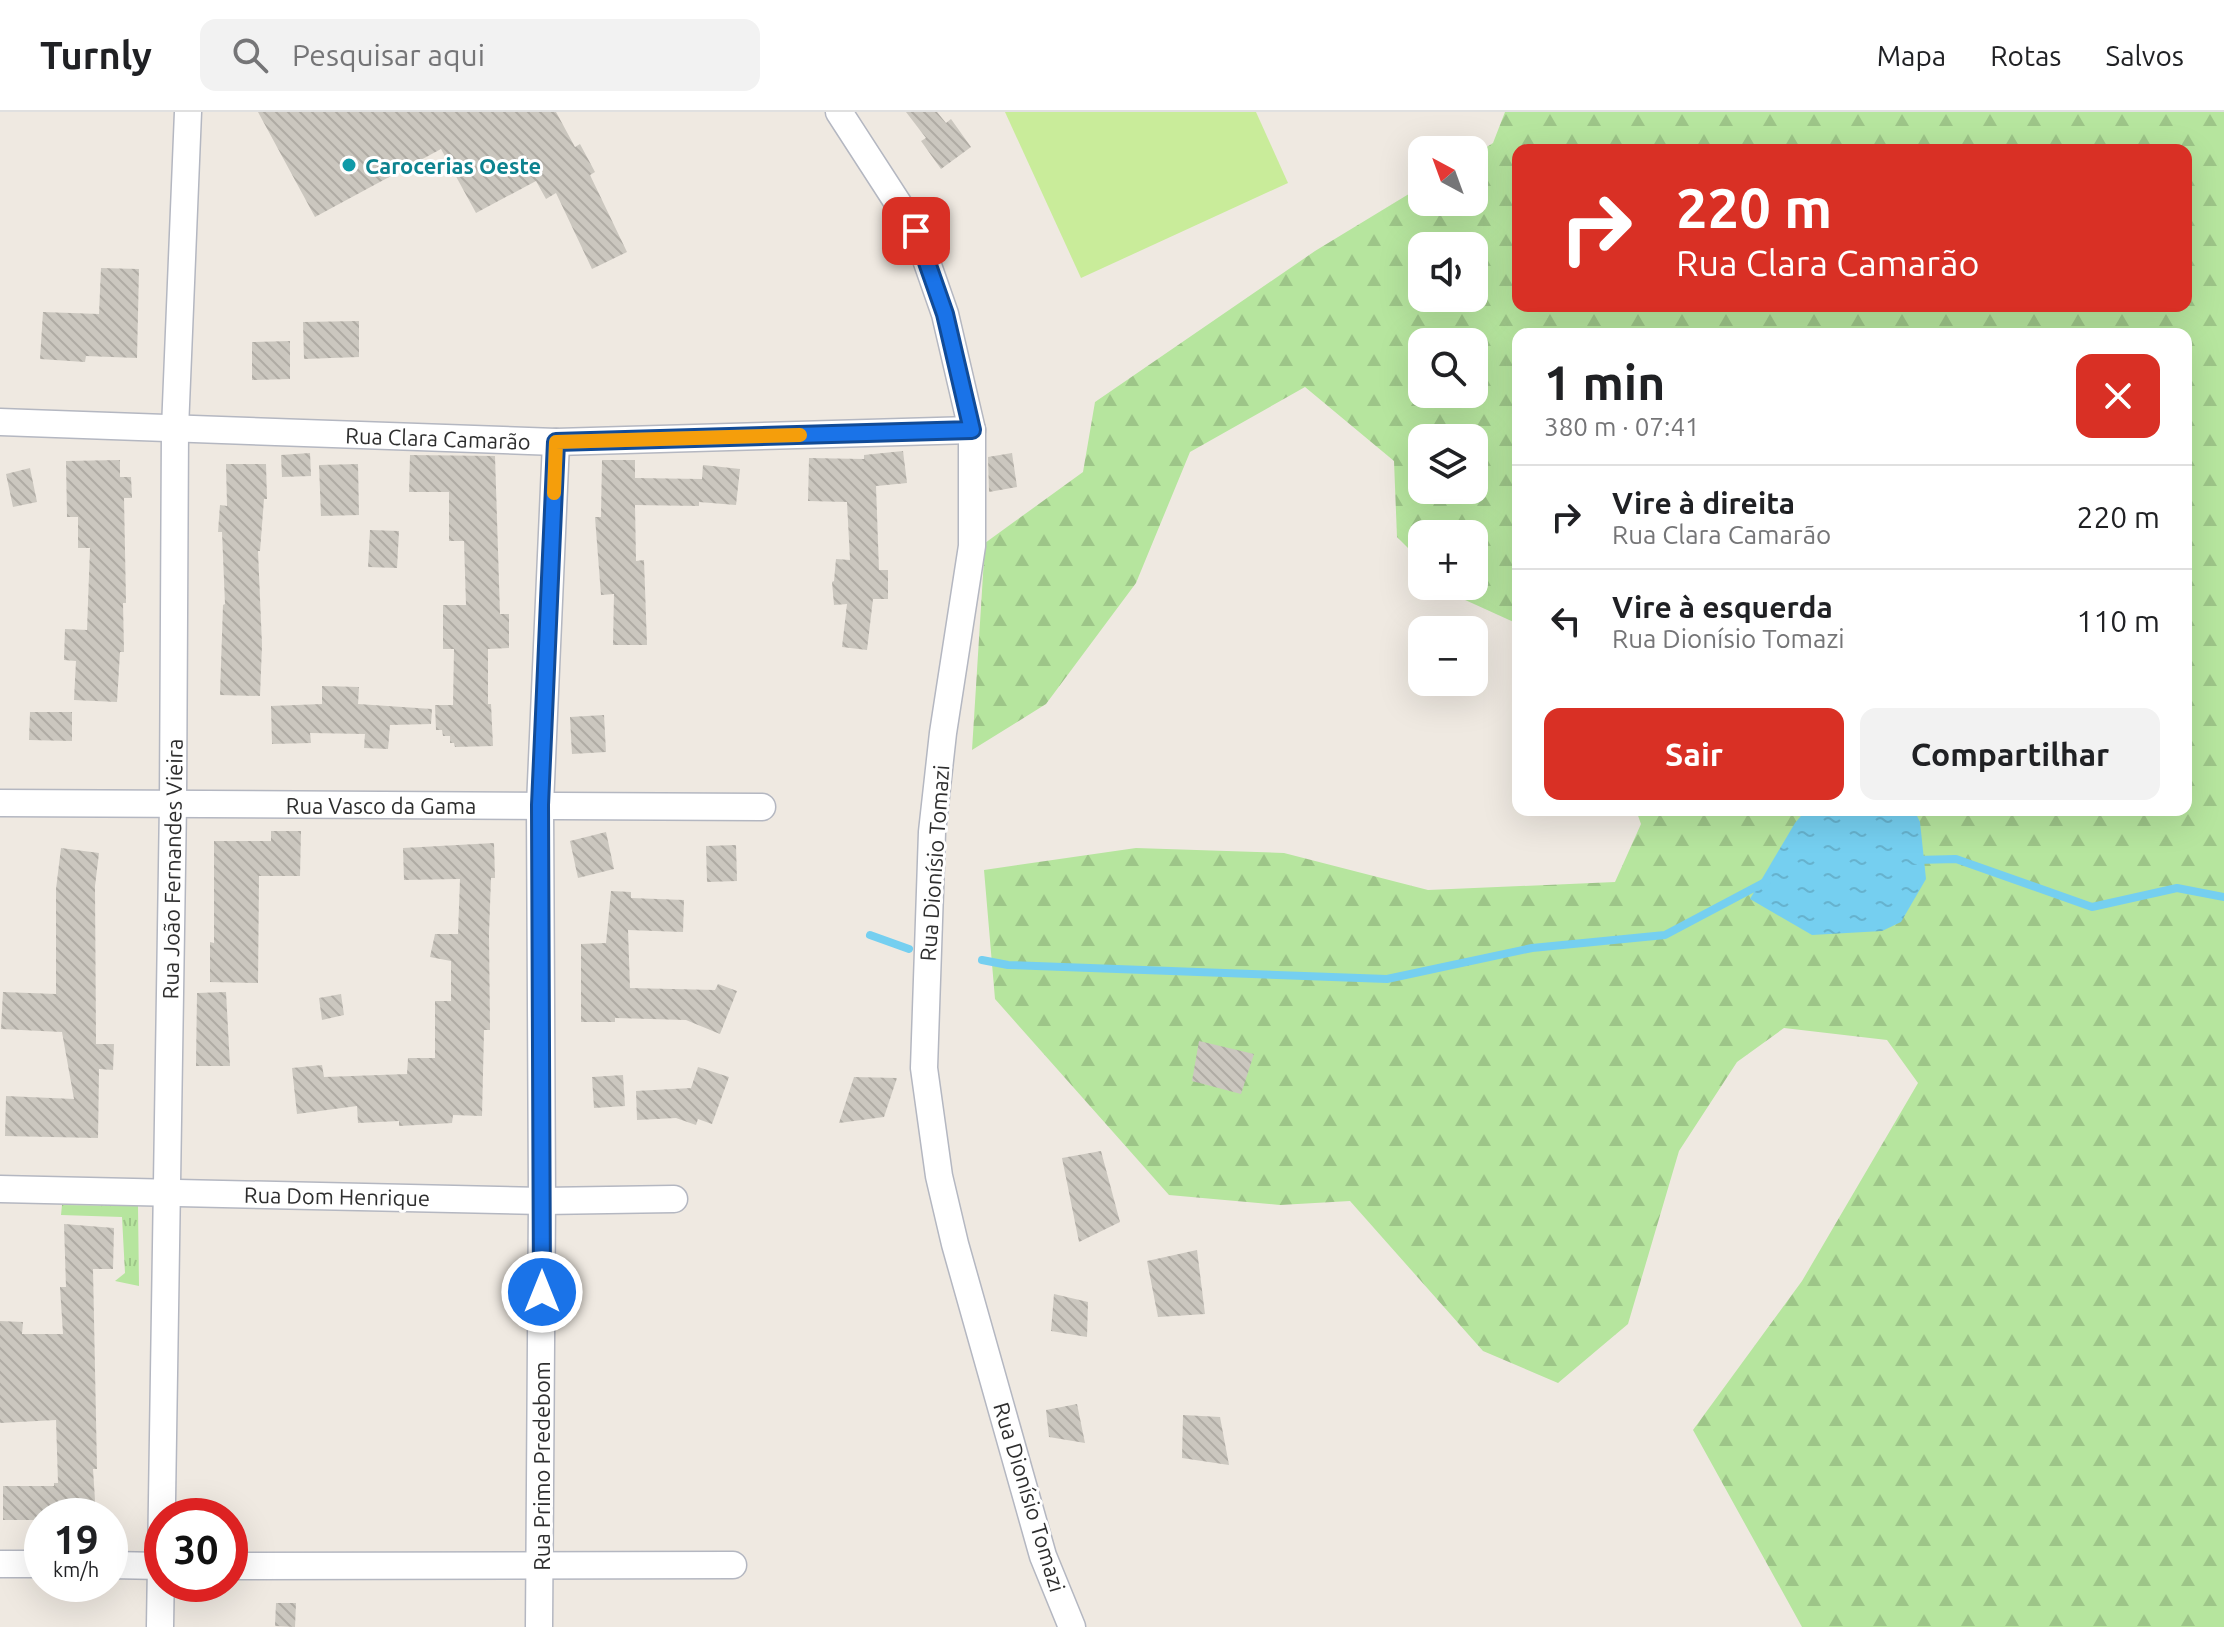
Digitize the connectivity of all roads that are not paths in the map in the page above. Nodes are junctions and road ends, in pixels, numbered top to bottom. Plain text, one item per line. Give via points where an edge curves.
1 (188, 112) edge
2 (839, 112) edge
3 (0, 422) edge
4 (175, 429) junction
5 (972, 430) junction
6 (556, 442) junction
7 (0, 803) edge
8 (173, 803) junction
9 (540, 805) junction
10 (762, 807) dead end
11 (0, 1189) edge
12 (166, 1192) junction
13 (674, 1199) dead end
14 (542, 1201) junction
15 (163, 1498) edge
16 (0, 1564) edge
17 (24, 1564) edge
18 (541, 1564) junction
19 (733, 1565) dead end
20 (248, 1566) edge
21 (161, 1602) edge
22 (160, 1627) edge
23 (539, 1627) edge
24 (1072, 1627) edge

1 - 4 street, Rua João Fernandes Vieira
2 - 5 street, Rua Dionísio Tomazi via 916,231 945,314
3 - 4 street, Rua Clara Camarão
4 - 6 street, Rua Clara Camarão
4 - 8 street, Rua João Fernandes Vieira
5 - 6 street, Rua Clara Camarão
5 - 24 street, Rua Dionísio Tomazi via 972,546 932,832 924,1068 955,1244 1043,1556
6 - 9 street, Rua Primo Predebom
7 - 8 street, Rua Vasco da Gama
8 - 9 street, Rua Vasco da Gama
8 - 12 street, Rua João Fernandes Vieira
9 - 10 street, Rua Vasco da Gama
9 - 14 street, Rua Primo Predebom
11 - 12 street, Rua Dom Henrique
12 - 14 street, Rua Dom Henrique
12 - 15 street, Rua João Fernandes Vieira
13 - 14 street, Rua Dom Henrique
14 - 18 street, Rua Primo Predebom
16 - 17 street
18 - 19 street
18 - 20 street
18 - 23 street, Rua Primo Predebom
21 - 22 street, Rua João Fernandes Vieira

